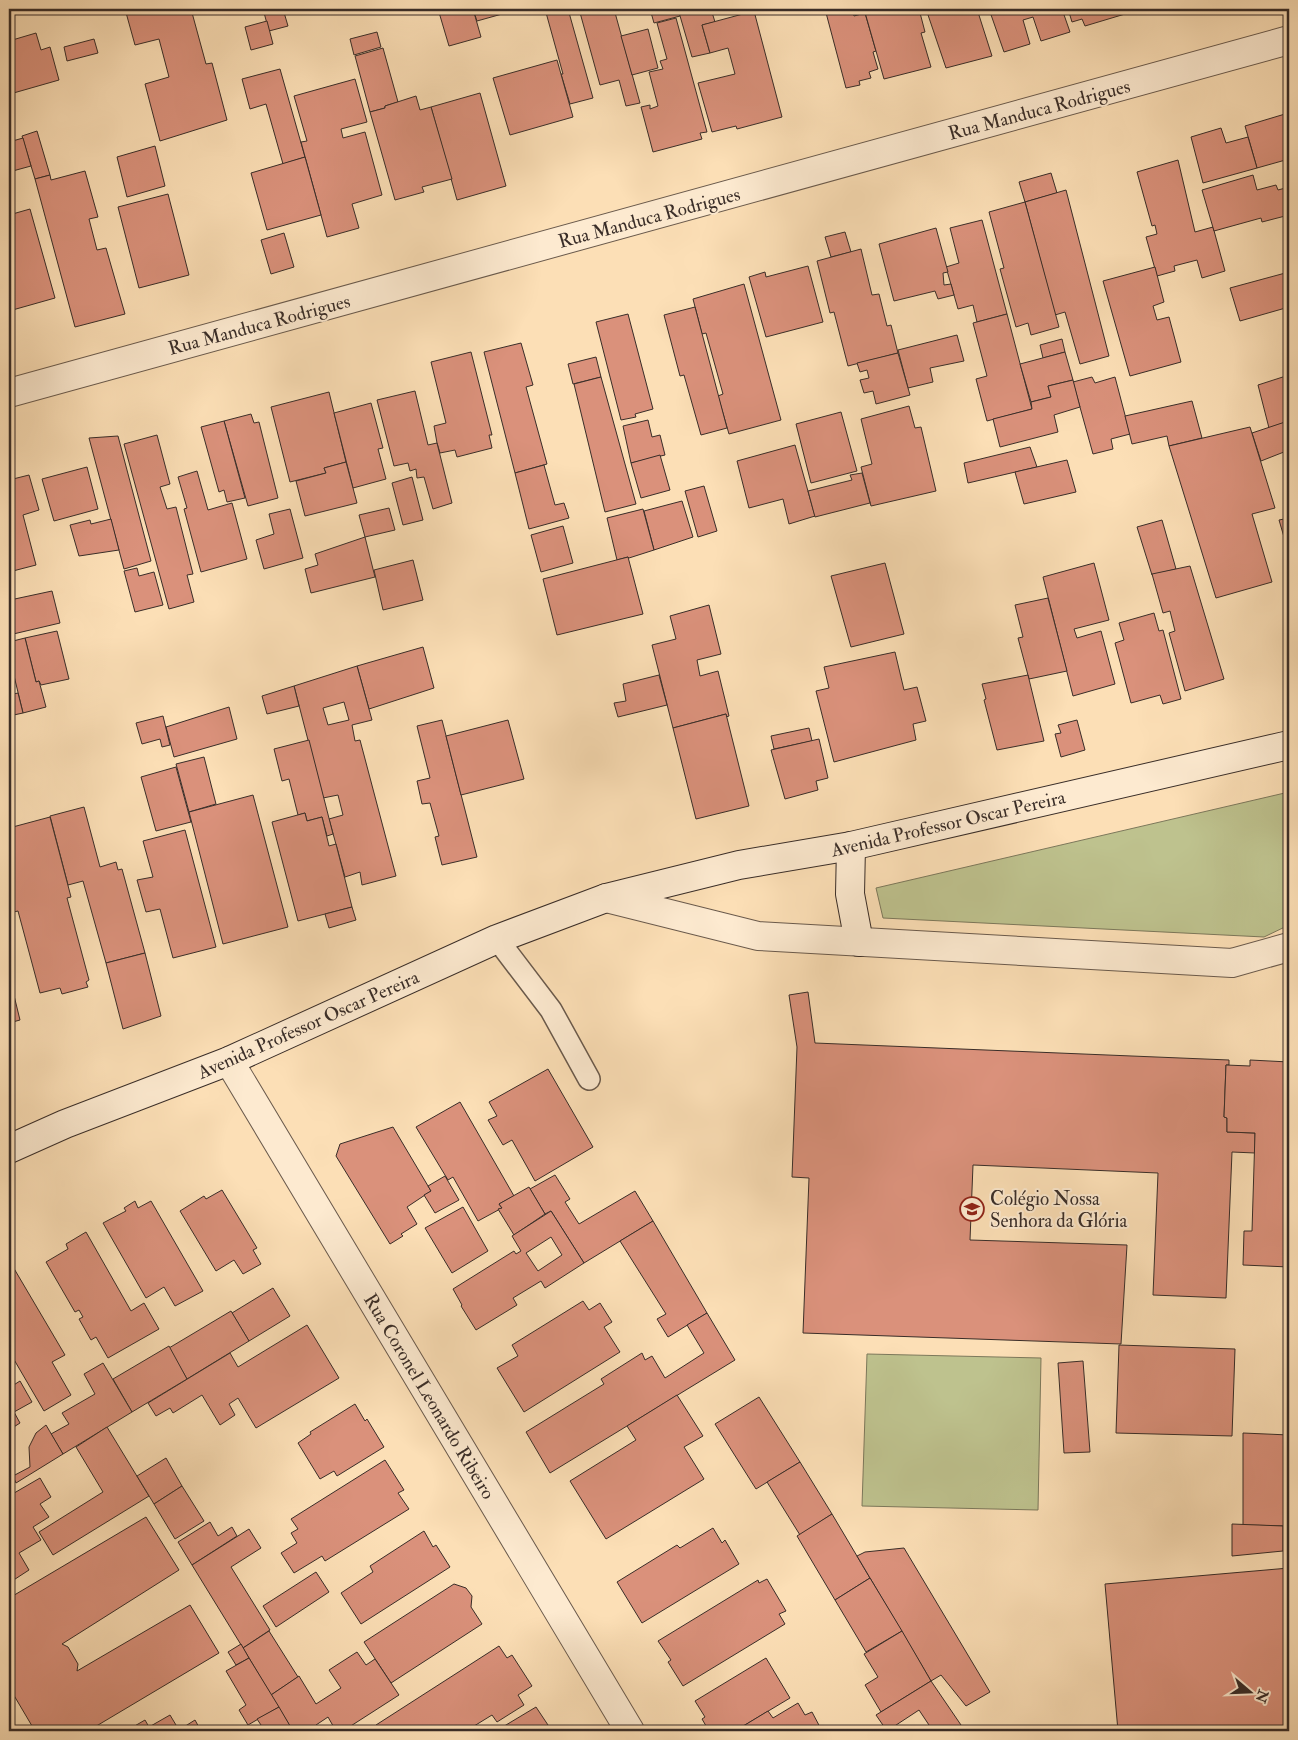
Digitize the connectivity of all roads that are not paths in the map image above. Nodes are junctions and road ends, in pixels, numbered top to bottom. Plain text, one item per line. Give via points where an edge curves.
1 (1289, 40) edge
2 (9, 393) edge
3 (1289, 745) edge
4 (851, 846) junction
5 (606, 898) junction
6 (497, 939) junction
7 (858, 942) junction
8 (1289, 947) edge
9 (229, 1061) junction
10 (590, 1079) dead end
11 (9, 1149) edge
12 (630, 1731) edge

1 - 2 street, Rua Manduca Rodrigues
3 - 4 street, Avenida Professor Oscar Pereira
4 - 5 street, Avenida Professor Oscar Pereira via 739,865
4 - 7 street via 850,894
5 - 6 street, Avenida Professor Oscar Pereira
5 - 7 street via 758,936
6 - 9 street, Avenida Professor Oscar Pereira
6 - 10 lane via 551,1010
7 - 8 street via 1232,963
9 - 11 street, Avenida Professor Oscar Pereira
9 - 12 street, Rua Coronel Leonardo Ribeiro

